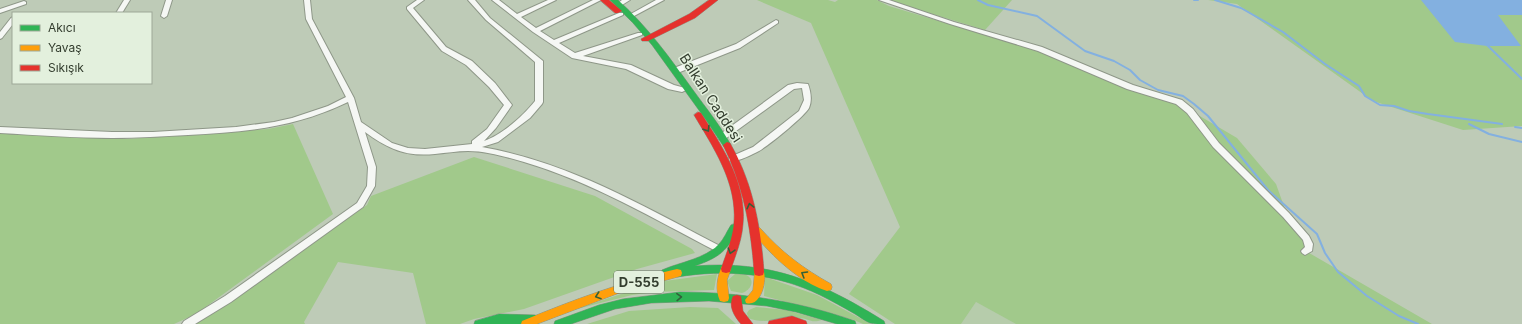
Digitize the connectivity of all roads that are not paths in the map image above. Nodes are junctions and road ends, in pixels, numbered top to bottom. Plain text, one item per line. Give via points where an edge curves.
1 (127, 0) edge
2 (169, 0) edge
3 (307, 0) edge
4 (421, 0) edge
5 (471, 0) edge
6 (553, 0) edge
7 (598, 0) edge
8 (604, 0) edge
9 (661, 0) edge
10 (714, 0) edge
11 (882, 0) edge
12 (25, 1) edge
13 (499, 1) edge
14 (620, 5) edge
15 (0, 12) edge
16 (18, 12) edge
17 (120, 12) edge
18 (632, 15) junction
19 (164, 16) dead end
20 (518, 16) junction
21 (12, 20) edge
22 (776, 22) dead end
23 (4, 27) edge
24 (535, 31) junction
25 (645, 36) junction
26 (0, 37) edge
27 (553, 43) junction
28 (574, 56) junction
29 (677, 70) junction
30 (682, 90) junction
31 (350, 98) junction
32 (359, 124) junction
33 (0, 130) edge
34 (722, 136) junction
35 (468, 148) junction
36 (733, 159) junction
37 (738, 223) junction
38 (756, 230) junction
39 (719, 249) junction
40 (1305, 251) dead end
41 (726, 269) junction
42 (759, 272) junction
43 (659, 277) junction
44 (724, 298) junction
45 (737, 299) junction
46 (750, 300) junction
47 (847, 304) junction
48 (535, 320) junction
49 (186, 324) edge
50 (479, 324) edge
51 (526, 324) edge
52 (560, 324) edge
53 (748, 324) edge
54 (773, 324) edge
55 (802, 324) edge
56 (851, 324) edge
57 (880, 324) edge

1 - 17 street
2 - 19 street
3 - 31 street via 309,19
4 - 35 street via 409,8 444,49 469,63 508,105 482,139
5 - 35 street via 488,19 538,61 539,102 527,116 495,140
6 - 20 street
7 - 24 street
8 - 14 main road, Balkan Caddesi
9 - 18 street
10 - 25 main road via 702,10
11 - 40 street via 1040,49 1130,87 1179,102 1190,111 1216,145 1306,238 1309,249
12 - 15 street
12 - 16 street
13 - 20 street
14 - 18 main road, Balkan Caddesi
14 - 25 main road, Balkan Caddesi
14 - 27 street
18 - 25 main road, Balkan Caddesi
20 - 24 street
21 - 23 street
22 - 29 street via 738,46
23 - 26 street
24 - 27 street
25 - 28 street
25 - 29 main road, Balkan Caddesi
25 - 30 main road, Balkan Caddesi
27 - 28 street
28 - 30 street via 628,67
29 - 34 main road, Balkan Caddesi
30 -> 37 main road, Balkan Caddesi via 713,138 728,169 737,197
31 - 32 street
31 - 33 street via 327,110 294,121 247,129 127,135
32 - 35 street via 401,150 423,152
32 - 49 street via 372,167 371,186 360,205 228,299
34 - 36 main road, Balkan Caddesi
34 - 36 street via 791,87 805,86 808,99 802,113 756,149
35 - 39 street via 524,159 596,185
38 -> 36 main road, Balkan Caddesi via 747,193
37 - 39 main road
37 -> 41 main road, Balkan Caddesi
38 - 42 main road, Balkan Caddesi
47 -> 38 main road via 834,291 786,263 768,247
39 - 43 main road
41 - 42 main road, D-555
41 - 43 main road, D-555 via 693,270
41 - 44 main road, Balkan Caddesi via 722,280
42 - 46 main road, Balkan Caddesi via 758,291
42 - 47 main road, D-555 via 806,284
43 -> 48 main road, D-555 via 572,305
44 - 45 main road, D-555
52 -> 44 main road, D-555 via 623,303 686,297
45 - 46 main road, D-555
45 - 53 main road via 736,307 744,322
46 - 56 main road, D-555 via 805,309
47 - 57 main road, D-555
48 - 50 main road via 499,319
48 - 51 main road, D-555
54 - 55 main road via 790,320

